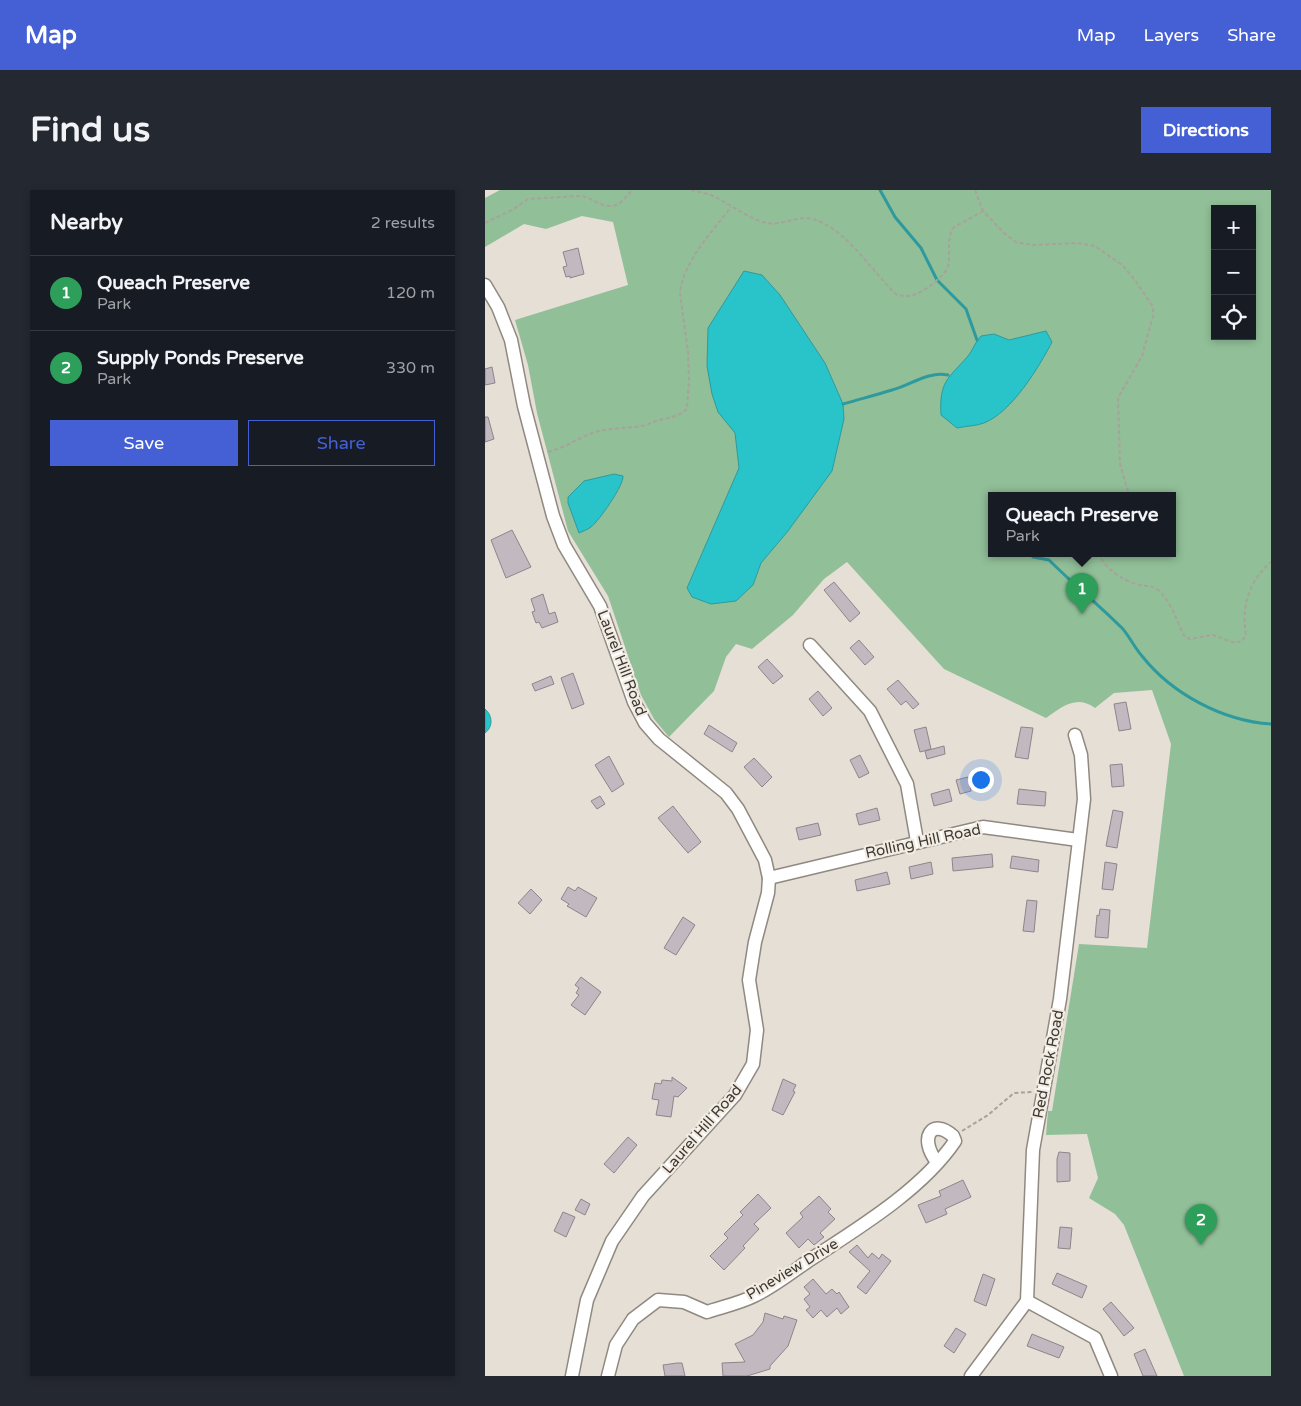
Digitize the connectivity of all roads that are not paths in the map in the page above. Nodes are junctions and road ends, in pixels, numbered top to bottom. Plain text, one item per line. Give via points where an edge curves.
1 (485, 285) edge
2 (810, 645) dead end
3 (1075, 735) dead end
4 (1078, 840) junction
5 (917, 841) junction
6 (769, 878) junction
7 (937, 1162) junction
8 (1027, 1301) junction
9 (571, 1376) edge
10 (608, 1376) edge
11 (971, 1376) edge
12 (1111, 1376) edge

1 - 6 street, Laurel Hill Road via 511,340 553,516 564,545 600,606 634,702 645,723 659,739 726,794 753,835 765,860
2 - 5 street via 870,711 907,784
3 - 4 street, Red Rock Road via 1081,755 1084,799
4 - 5 street, Rolling Hill Road via 983,827
4 - 8 street, Red Rock Road via 1060,999 1033,1150
5 - 6 street, Rolling Hill Road
6 - 9 street, Laurel Hill Road via 749,980 757,1030 753,1064 735,1095 643,1196 612,1241 587,1300
7 - 7 street, Pineview Drive via 955,1141 943,1129 929,1134 926,1140
7 - 10 street, Pineview Drive via 877,1216 754,1297 707,1312 684,1302 658,1300 633,1319 616,1345
8 - 11 street
8 - 12 street via 1095,1338

